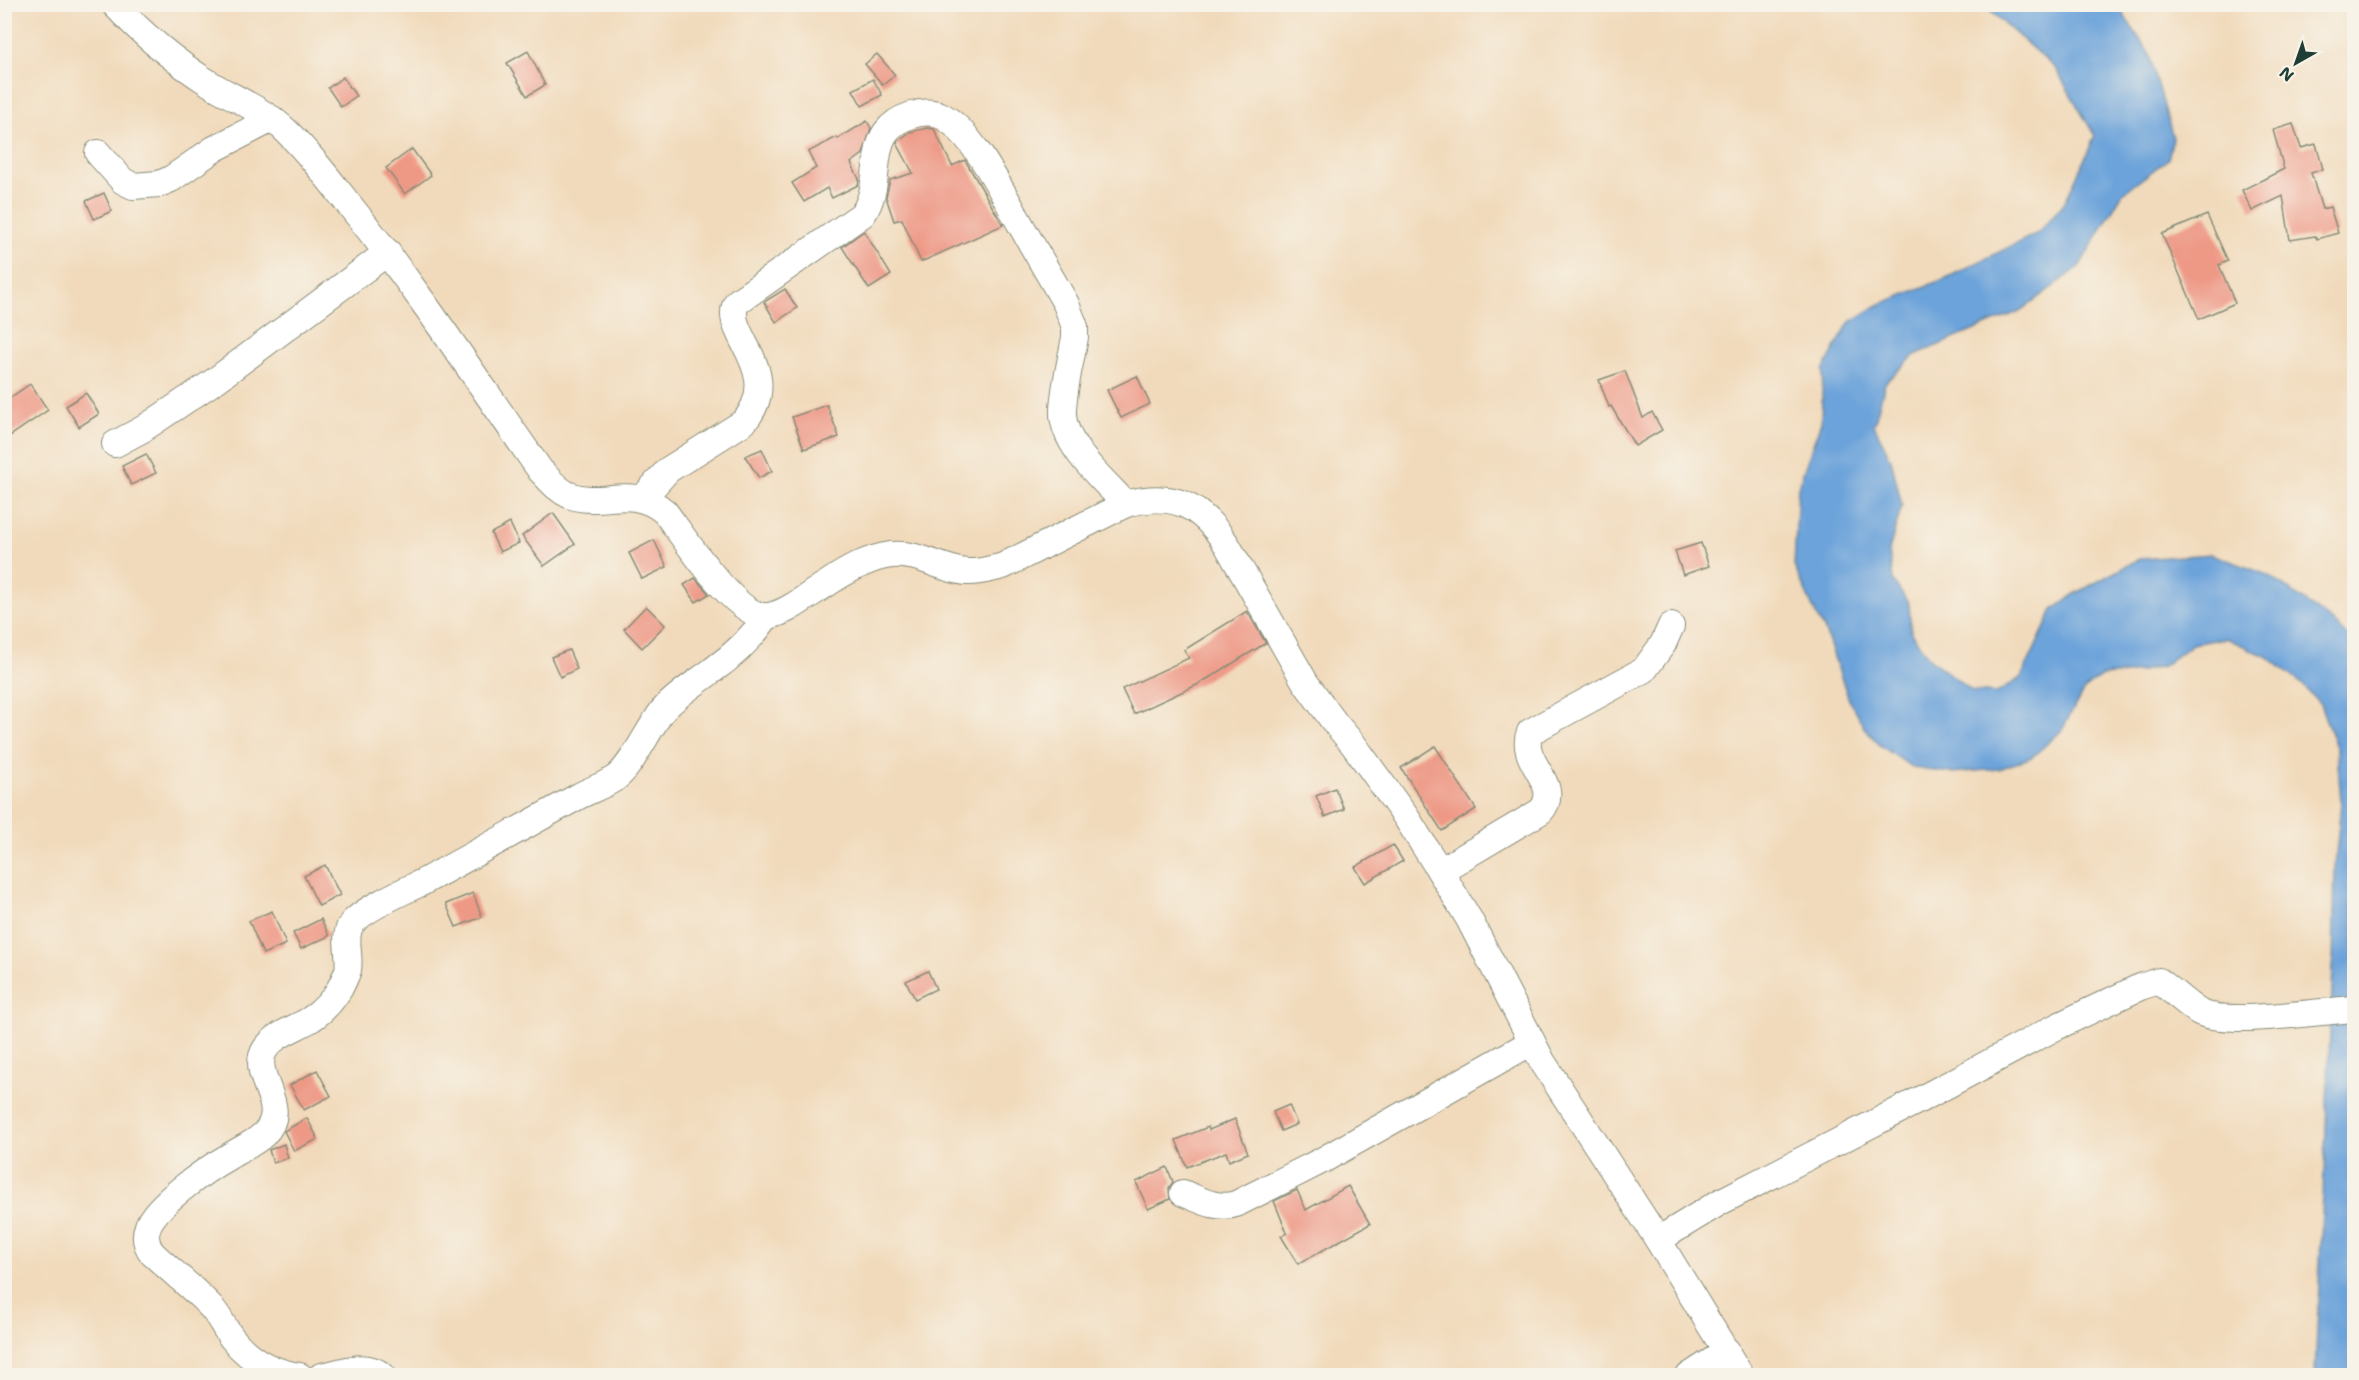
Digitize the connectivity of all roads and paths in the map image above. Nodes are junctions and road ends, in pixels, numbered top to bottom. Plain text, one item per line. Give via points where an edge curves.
1 (114, 4) edge
2 (272, 120) junction
3 (98, 153) dead end
4 (388, 252) junction
5 (115, 444) dead end
6 (642, 499) junction
7 (1126, 504) junction
8 (767, 616) junction
9 (1671, 626) dead end
10 (1440, 871) junction
11 (2355, 1009) edge
12 (1532, 1042) junction
13 (1183, 1193) dead end
14 (1658, 1240) junction
15 (1727, 1352) junction
16 (300, 1376) edge
17 (321, 1376) edge
18 (383, 1376) edge
19 (1689, 1376) edge
20 (1741, 1376) edge

1 - 2 street via 178,62
2 - 3 street via 214,149 159,184 134,186 123,181
2 - 4 street via 300,147
4 - 5 street via 216,380
4 - 6 street via 554,485 569,495
6 - 7 street via 668,470 744,422 753,412 759,387 735,322 733,310 737,302 863,214 872,201 880,145 886,132 905,118 929,112 949,121 988,167 1066,304 1075,327 1063,412 1067,432 1074,446
6 - 8 street via 665,512 734,600 757,615
7 - 8 street via 1003,566 983,571 947,568 912,556 872,559 783,611
7 - 10 street via 1157,497 1179,501 1201,514 1217,530 1305,682 1406,817
8 - 16 street via 740,648 671,701 652,723 619,776 394,896 352,924 347,934 348,971 334,998 265,1050 261,1068 274,1107 268,1130 196,1179 150,1222 146,1241 152,1253 219,1316 247,1353 262,1364
9 - 10 street via 1644,670 1530,732 1527,750 1549,795 1541,811
10 - 12 street via 1470,919
11 - 14 street via 2223,1017 2200,1013 2159,981 2140,987 1720,1202
12 - 13 street via 1330,1156 1236,1204 1211,1204
12 - 14 street
14 - 15 street
15 - 19 street
15 - 20 street
17 - 18 street via 351,1368 367,1368

